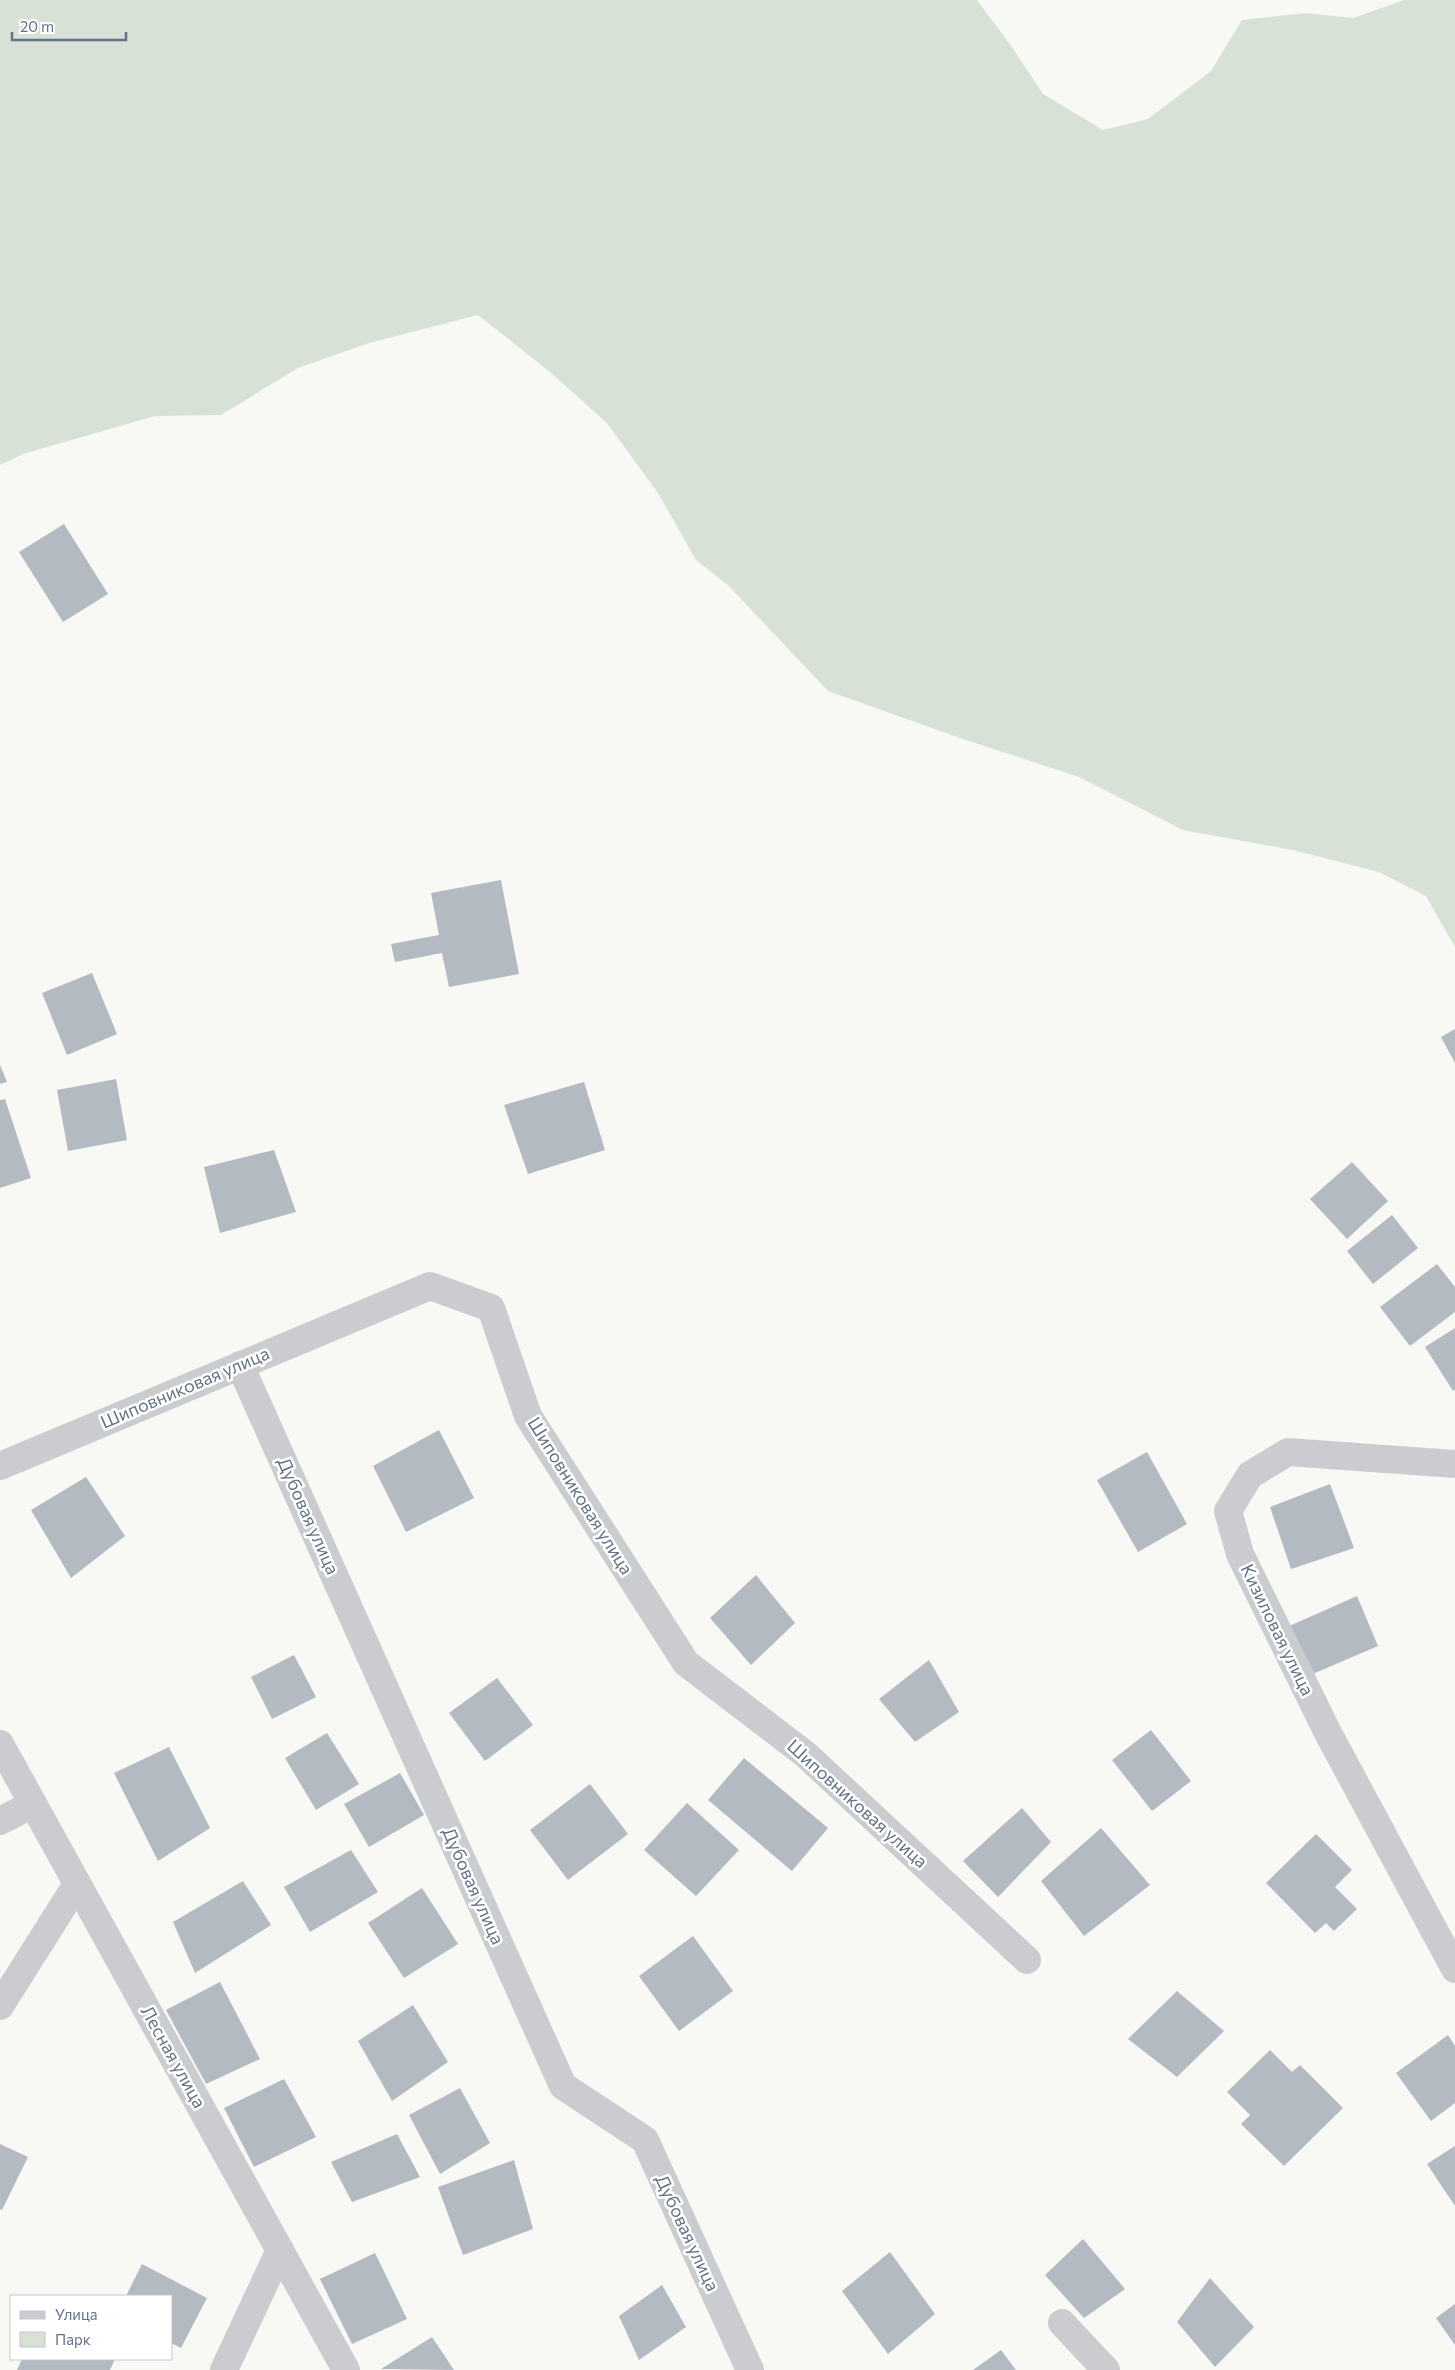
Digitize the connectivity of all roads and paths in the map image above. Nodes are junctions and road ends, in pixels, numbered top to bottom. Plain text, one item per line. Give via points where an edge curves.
1 (240, 1364) junction
2 (1, 1460) edge
3 (1455, 1464) edge
4 (0, 1744) edge
5 (33, 1804) junction
6 (0, 1821) edge
7 (77, 1884) junction
8 (1027, 1960) dead end
9 (1455, 1969) edge
10 (0, 2006) edge
11 (280, 2250) junction
12 (1062, 2323) dead end
13 (224, 2370) edge
14 (346, 2370) edge
15 (750, 2370) edge
16 (1106, 2370) edge

1 - 2 street, Шиповниковая улица
1 - 8 street, Шиповниковая улица via 430,1286 491,1308 528,1416 686,1663 805,1754
1 - 15 street, Дубовая улица via 563,2086 645,2140
3 - 9 street, Кизиловая улица via 1288,1452 1250,1475 1228,1511 1240,1554 1328,1733
4 - 5 street, Лесная улица
5 - 6 street
5 - 7 street, Лесная улица
7 - 10 street
7 - 11 street, Лесная улица
11 - 13 street
11 - 14 street, Лесная улица
12 - 16 street

